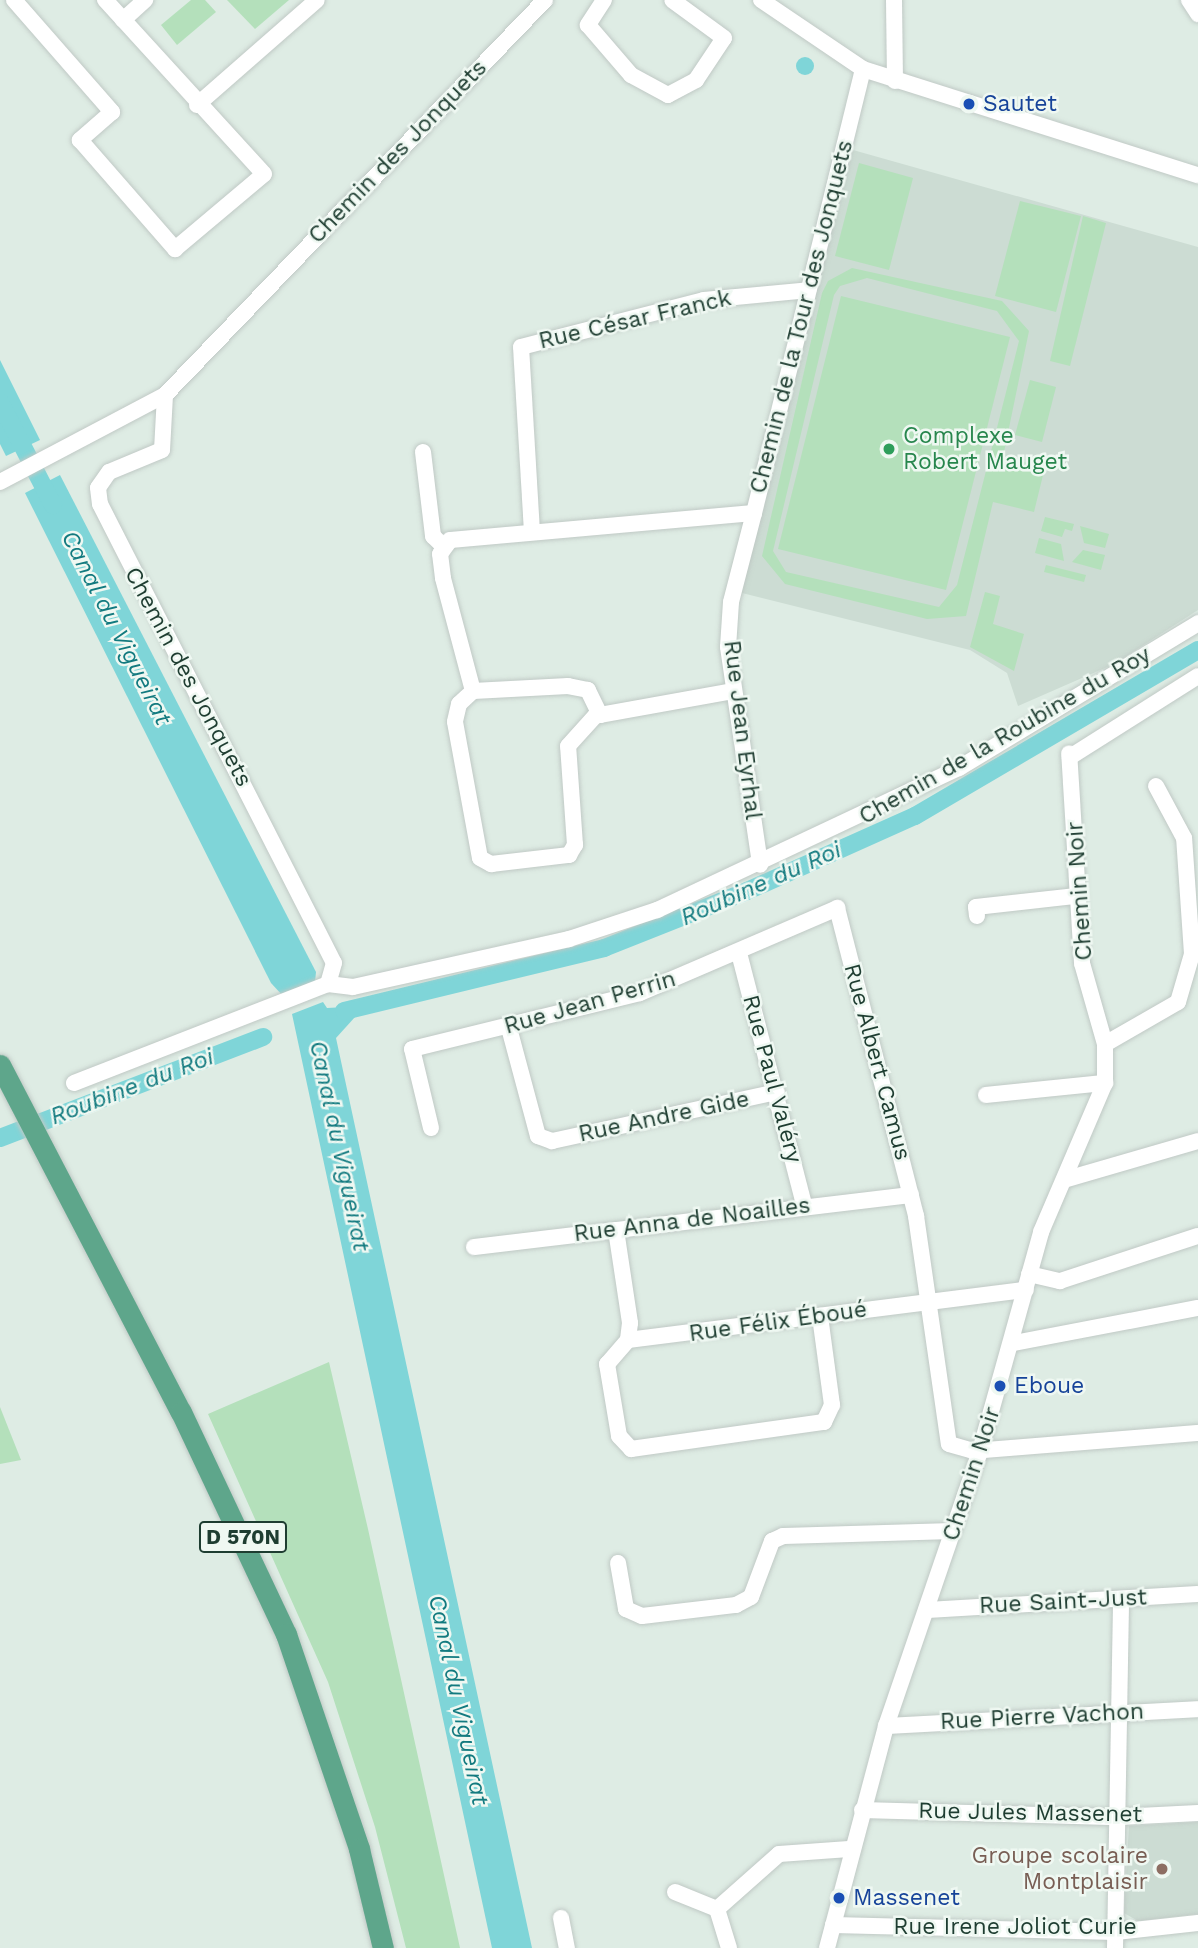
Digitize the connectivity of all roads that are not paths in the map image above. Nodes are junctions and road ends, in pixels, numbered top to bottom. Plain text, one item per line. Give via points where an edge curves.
1 (14, 0) edge
2 (105, 0) edge
3 (145, 0) edge
4 (317, 0) edge
5 (545, 0) edge
6 (604, 0) edge
7 (672, 0) edge
8 (761, 0) edge
9 (894, 0) edge
10 (1189, 0) edge
11 (1198, 14) edge
12 (123, 20) junction
13 (863, 69) junction
14 (895, 80) junction
15 (197, 105) junction
16 (1198, 175) edge
17 (809, 290) junction
18 (165, 395) junction
19 (422, 452) dead end
20 (1, 482) edge
21 (754, 513) junction
22 (531, 532) junction
23 (447, 543) junction
24 (1198, 623) edge
25 (1198, 677) edge
26 (473, 691) junction
27 (733, 691) junction
28 (600, 715) junction
29 (1156, 786) dead end
30 (760, 865) junction
31 (1076, 896) junction
32 (837, 908) joint
33 (977, 916) dead end
34 (1196, 938) edge
35 (738, 953) junction
36 (323, 986) junction
37 (509, 1028) junction
38 (1105, 1044) junction
39 (0, 1065) edge
40 (74, 1083) dead end
41 (1105, 1083) junction
42 (776, 1093) junction
43 (986, 1095) dead end
44 (430, 1128) dead end
45 (1198, 1141) edge
46 (1067, 1179) junction
47 (911, 1195) junction
48 (804, 1205) junction
49 (616, 1230) junction
50 (1198, 1236) edge
51 (474, 1247) dead end
52 (1027, 1282) junction
53 (928, 1300) junction
54 (1198, 1308) edge
55 (820, 1316) junction
56 (628, 1340) junction
57 (1014, 1343) junction
58 (1198, 1433) edge
59 (980, 1451) junction
60 (953, 1531) junction
61 (618, 1563) dead end
62 (1198, 1594) edge
63 (1121, 1600) junction
64 (928, 1610) junction
65 (1198, 1709) edge
66 (1120, 1713) junction
67 (886, 1726) junction
68 (862, 1810) junction
69 (1198, 1813) edge
70 (1119, 1817) junction
71 (849, 1849) junction
72 (675, 1892) dead end
73 (717, 1909) junction
74 (561, 1917) dead end
75 (1198, 1923) edge
76 (833, 1925) junction
77 (1116, 1940) edge
78 (383, 1948) edge
79 (567, 1948) edge
80 (729, 1948) edge
81 (827, 1948) edge

1 - 15 street via 112,112 80,140 175,249 264,174
2 - 12 street
3 - 12 street
4 - 15 street
5 - 18 street, Chemin des Jonquets
6 - 7 street via 588,25 631,75 668,95 696,80 724,38
8 - 13 street
9 - 14 street
10 - 11 street
12 - 15 street
13 - 14 street
13 - 17 street, Chemin de la Tour des Jonquets
14 - 16 street
17 - 21 street, Chemin de la Tour des Jonquets
17 - 22 street, Rue César Franck via 704,300 522,347
18 - 20 street, Chemin des Jonquets
18 - 36 street, Chemin des Jonquets via 162,450 109,472 98,488 100,505 334,963
19 - 23 street via 433,537
21 - 22 street, Chemin de la Tour des Jonquets
21 - 27 street, Rue Jean Eyrhal via 731,602
22 - 23 street, Chemin de la Tour des Jonquets
23 - 26 street via 443,578
24 - 30 street, Chemin de la Roubine du Roy via 958,768
25 - 31 street, Chemin Noir via 1070,755
26 - 28 street via 568,686 588,691
26 - 28 street via 459,704 455,722 480,858 491,864 569,855 575,845 568,746
27 - 28 street
27 - 30 street, Rue Jean Eyrhal
29 - 34 street via 1184,838
30 - 36 street, Chemin de la Roubine du Roy via 569,939 353,987
31 - 33 street via 976,907
31 - 38 street, Chemin Noir via 1082,962
32 - 35 street, Rue Jean Perrin
32 - 47 street, Rue Albert Camus
34 - 38 street via 1178,1002
35 - 37 street, Rue Jean Perrin via 640,993
35 - 42 street, Rue Paul Valéry
36 - 40 street
37 - 42 street, Rue Andre Gide via 538,1136 552,1141
37 - 44 street, Rue Jean Perrin via 412,1049
38 - 41 street, Chemin Noir
39 - 78 main road, D 570N via 181,1412 286,1634 359,1849
41 - 43 street
41 - 46 street, Chemin Noir
42 - 48 street, Rue Paul Valéry
45 - 46 street
46 - 52 street, Chemin Noir
47 - 48 street, Rue Anna de Noailles
47 - 53 street, Rue Albert Camus
48 - 49 street, Rue Anna de Noailles
49 - 51 street, Rue Anna de Noailles
49 - 56 street
50 - 52 street, Rue Félix Éboué via 1060,1281
52 - 53 street, Rue Félix Éboué
52 - 57 street, Chemin Noir
53 - 55 street, Rue Félix Éboué
53 - 59 street, Rue Albert Camus via 949,1444 959,1452
54 - 57 street
55 - 56 street, Rue Félix Éboué
55 - 56 street via 832,1405 824,1422 638,1452 619,1436 607,1364
57 - 59 street, Chemin Noir
58 - 59 street, Rue Albert Camus
59 - 60 street, Chemin Noir
60 - 61 street via 783,1536 772,1541 751,1597 736,1605 642,1616 626,1609
60 - 64 street, Chemin Noir
62 - 63 street, Rue Saint-Just
63 - 64 street, Rue Saint-Just
63 - 66 street
64 - 67 street, Chemin Noir
65 - 66 street, Rue Pierre Vachon
66 - 67 street, Rue Pierre Vachon
66 - 70 street
67 - 68 street, Chemin Noir
68 - 70 street, Rue Jules Massenet
68 - 71 street, Chemin Noir
69 - 70 street, Rue Jules Massenet
70 - 77 street
71 - 73 street via 779,1854
71 - 76 street, Chemin Noir
72 - 73 street
73 - 80 street
74 - 79 street
75 - 77 street, Rue Irene Joliot Curie
76 - 77 street, Rue Irene Joliot Curie
76 - 81 street, Chemin Noir

